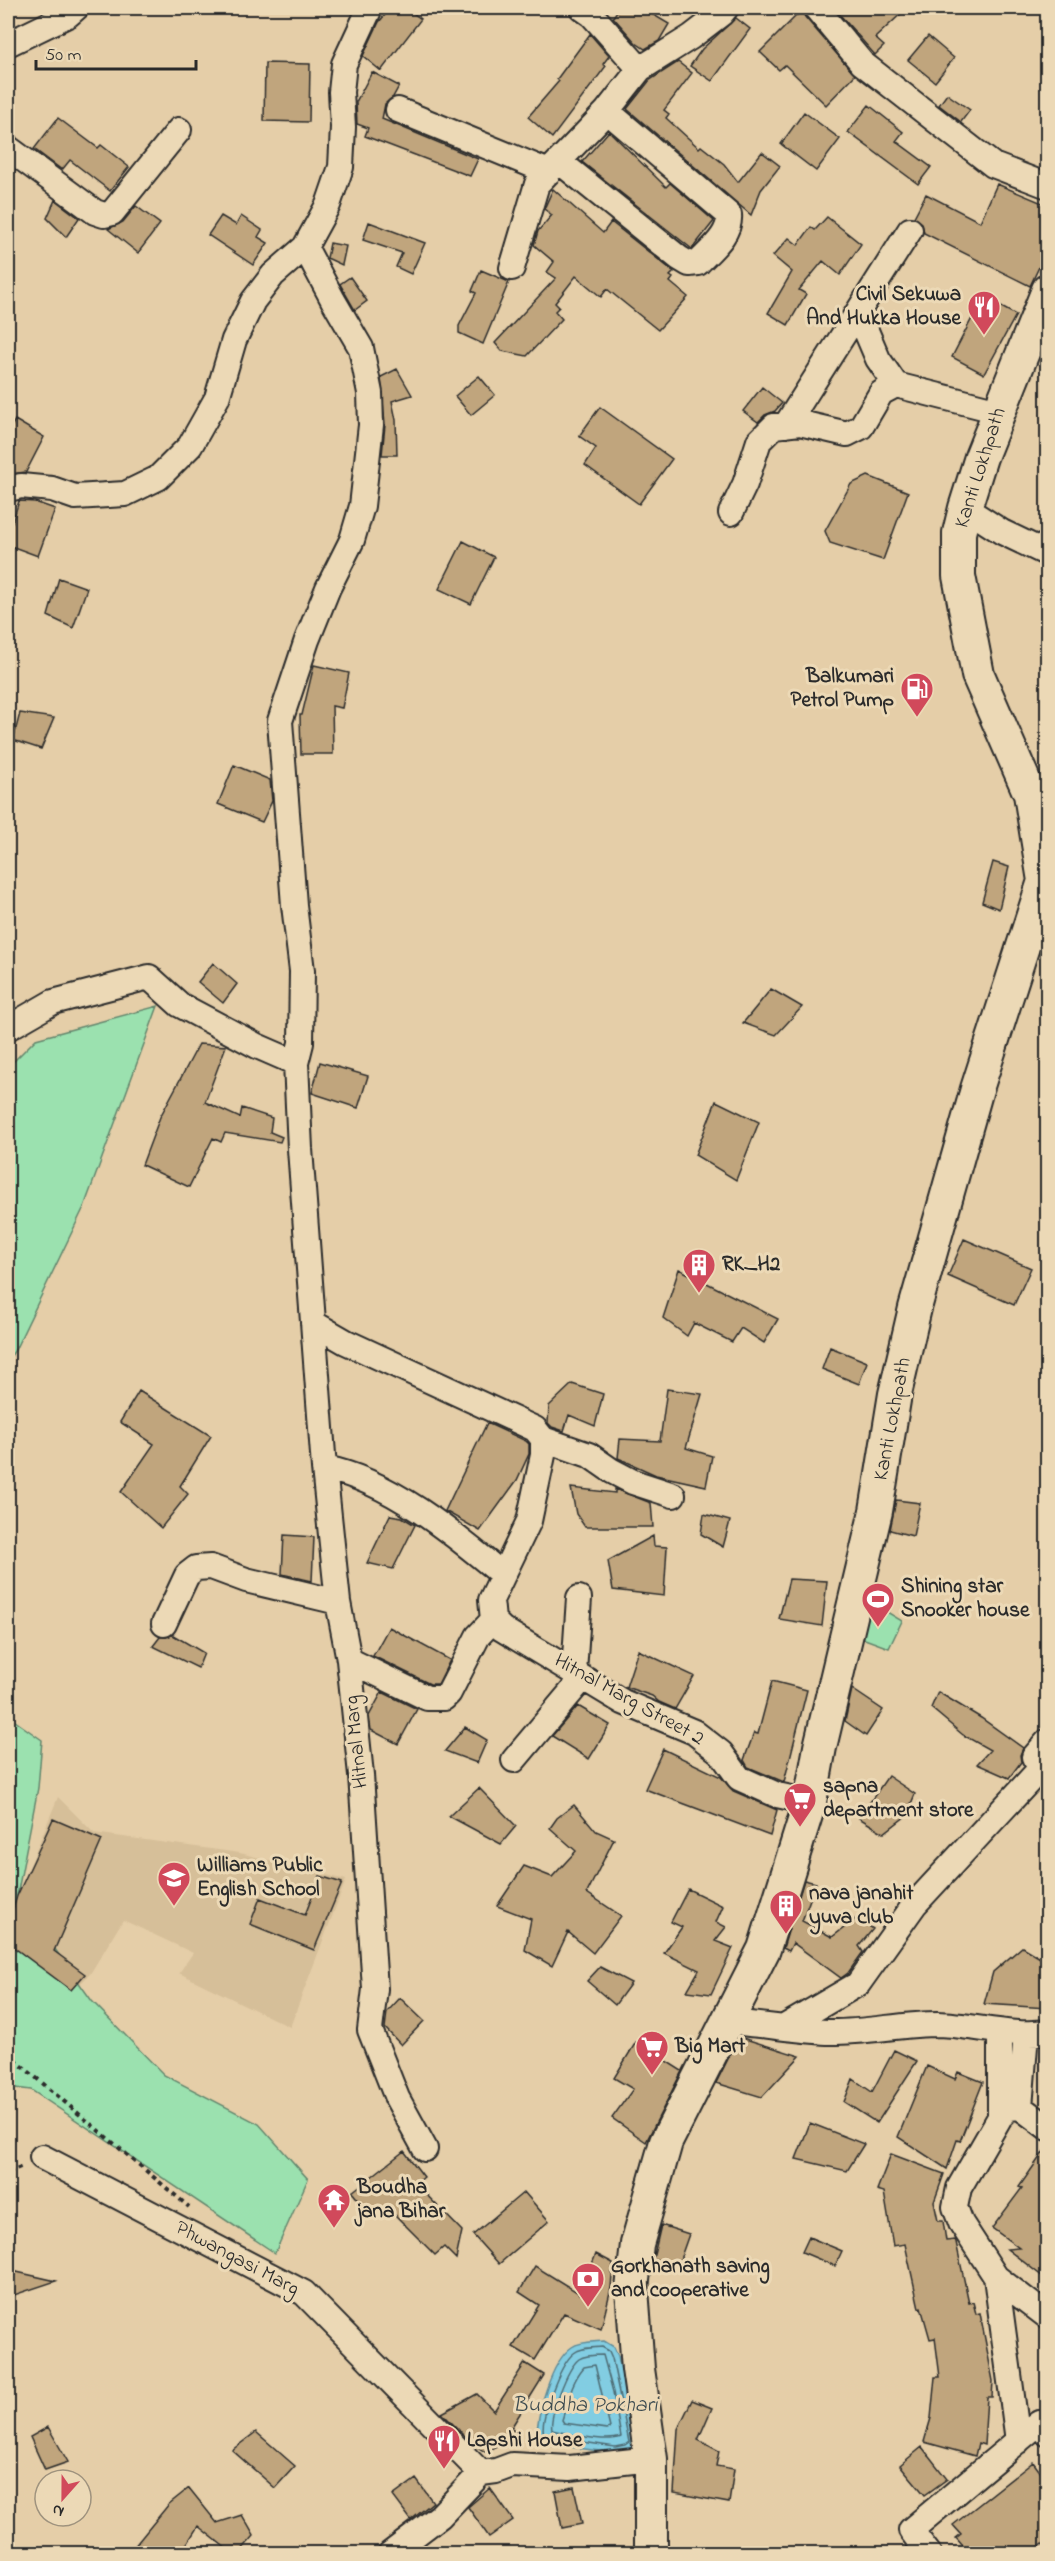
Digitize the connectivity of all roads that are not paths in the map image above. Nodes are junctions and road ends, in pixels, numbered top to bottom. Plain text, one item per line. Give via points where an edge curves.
1 (76, 8) edge
2 (370, 8) edge
3 (582, 8) edge
4 (726, 8) edge
5 (816, 8) edge
6 (8, 44) edge
7 (640, 69) junction
8 (398, 110) dead end
9 (607, 111) junction
10 (179, 130) dead end
11 (8, 148) edge
12 (554, 167) junction
13 (1047, 186) edge
14 (910, 230) dead end
15 (305, 247) junction
16 (512, 268) dead end
17 (1047, 290) edge
18 (858, 312) junction
19 (896, 385) junction
20 (999, 411) junction
21 (786, 425) junction
22 (8, 489) edge
23 (965, 508) junction
24 (731, 513) dead end
25 (1047, 554) edge
26 (8, 1028) edge
27 (296, 1063) junction
28 (313, 1323) junction
29 (543, 1439) junction
30 (324, 1468) junction
31 (673, 1495) dead end
32 (503, 1575) junction
33 (579, 1598) dead end
34 (338, 1602) junction
35 (493, 1620) junction
36 (164, 1624) dead end
37 (349, 1660) junction
38 (579, 1675) junction
39 (1047, 1741) edge
40 (514, 1760) dead end
41 (1044, 1770) edge
42 (810, 1802) junction
43 (726, 2022) junction
44 (786, 2026) junction
45 (1000, 2032) junction
46 (1037, 2033) edge
47 (1010, 2112) junction
48 (1047, 2128) edge
49 (425, 2149) dead end
50 (42, 2157) dead end
51 (996, 2277) junction
52 (1047, 2317) edge
53 (1047, 2434) edge
54 (1018, 2441) junction
55 (651, 2459) junction
56 (481, 2473) junction
57 (390, 2553) edge
58 (651, 2553) edge
59 (929, 2553) edge

1 - 6 street
2 - 15 street via 344,64 341,166 328,205
3 - 7 street
4 - 7 street via 691,37
5 - 13 street via 862,63 993,165
7 - 9 street
8 - 12 street
9 - 12 street
9 - 12 street via 729,215 730,224 724,234 698,263 689,264 679,258
10 - 11 street via 112,213 104,215
12 - 16 street via 537,184
14 - 18 street
15 - 22 street via 273,275 253,301 234,340 217,398 190,446 158,478 125,494 75,497 52,489
15 - 27 street, Hitnal Marg via 362,348 371,425 362,506 352,540 301,654 279,721 302,970 301,1043
17 - 20 main road, Kanti Lokhpath
18 - 19 street via 878,359
18 - 21 street
19 - 20 street
19 - 21 street via 881,393 861,427 847,434 800,423
20 - 23 main road, Kanti Lokhpath
21 - 24 street via 774,426 759,441
23 - 25 street
23 - 42 main road, Kanti Lokhpath via 959,533 959,576 972,648 978,675 1030,794 1044,881 977,1089 915,1308 895,1394 876,1511 819,1747
26 - 27 street via 53,1002 149,977 180,1005
27 - 28 street, Hitnal Marg
28 - 29 street via 534,1429
28 - 30 street, Hitnal Marg
29 - 31 street via 589,1455 633,1482
29 - 32 street via 529,1521
30 - 32 street via 343,1471 407,1502
30 - 34 street, Hitnal Marg
32 - 35 street via 491,1600
33 - 38 street
34 - 36 street via 246,1580 211,1567 196,1568 187,1575
34 - 37 street, Hitnal Marg
35 - 37 street via 478,1636 444,1698 427,1698
35 - 38 street, Hitnal Marg Street 2
37 - 49 street, Hitnal Marg via 375,1989 370,2030 389,2080
38 - 40 street
38 - 42 street, Hitnal Marg Street 2 via 624,1702 694,1732 721,1753 739,1778 777,1796
39 - 41 street via 1034,1757
41 - 44 street via 915,1904 858,1984
42 - 43 main road, Kanti Lokhpath via 764,1949
43 - 44 street
43 - 55 main road, Kanti Lokhpath via 666,2142 638,2244 632,2289
44 - 45 street via 828,2032 934,2024
45 - 46 street
45 - 47 street
46 - 47 street
47 - 48 street
47 - 51 street via 959,2188 955,2207
50 - 56 street, Phwangasi Marg via 304,2293
51 - 52 street
51 - 54 street
53 - 54 street via 1039,2423
54 - 59 street via 911,2530
55 - 56 street via 570,2468 512,2465
55 - 58 main road, Kanti Lokhpath
56 - 57 street via 440,2516

